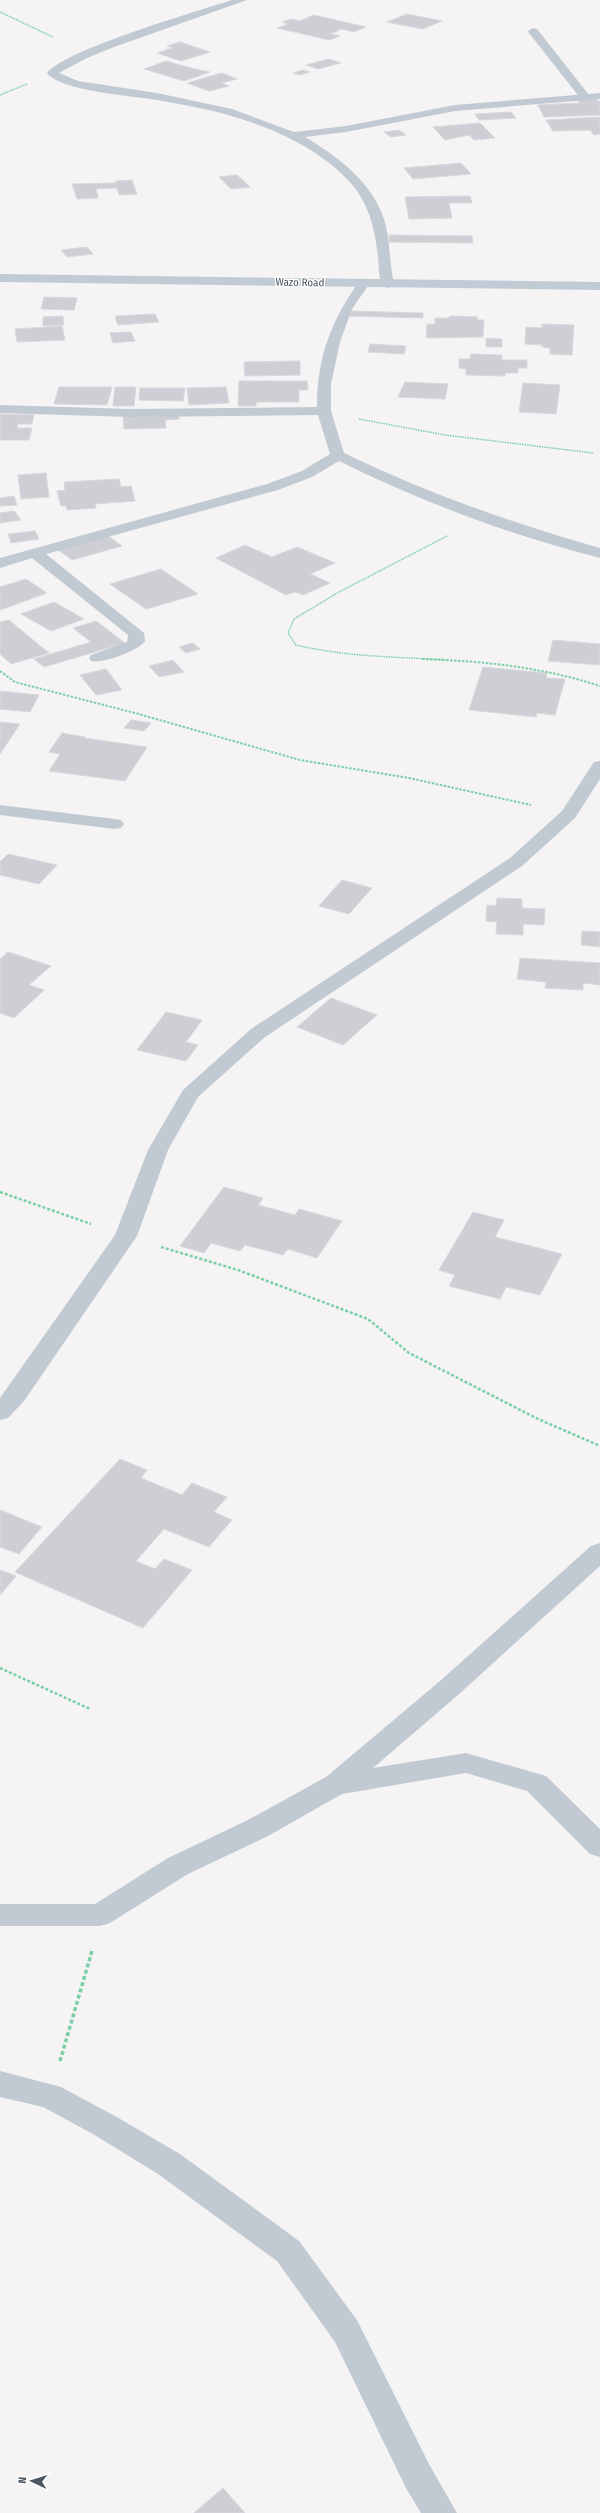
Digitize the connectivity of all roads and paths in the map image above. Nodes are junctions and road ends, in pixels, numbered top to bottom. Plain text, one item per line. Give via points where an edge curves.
1 (242, 0) edge
2 (0, 12) edge
3 (533, 31) dead end
4 (85, 56) junction
5 (600, 96) edge
6 (585, 97) junction
7 (295, 135) junction
8 (0, 278) edge
9 (364, 283) junction
10 (388, 284) junction
11 (600, 286) edge
12 (0, 409) edge
13 (324, 411) junction
14 (593, 452) dead end
15 (338, 455) junction
16 (485, 516) junction
17 (35, 553) junction
18 (600, 553) edge
19 (0, 563) edge
20 (97, 658) dead end
21 (0, 671) edge
22 (600, 686) edge
23 (600, 766) edge
24 (0, 810) edge
25 (569, 814) junction
26 (115, 824) dead end
27 (0, 1192) edge
28 (126, 1236) junction
29 (0, 1412) edge
30 (600, 1446) edge
31 (600, 1552) edge
32 (0, 1668) edge
33 (90, 1709) dead end
34 (336, 1784) junction
35 (600, 1846) edge
36 (0, 1915) edge
37 (100, 1915) junction
38 (0, 2084) edge
39 (50, 2096) junction
40 (440, 2513) edge

1 - 4 street
2 - 4 path via 52,36
3 - 6 street
4 - 7 street via 56,68 52,73 57,78 83,84 202,104
5 - 6 street
6 - 7 street via 455,108 346,129
7 - 10 street via 326,155 354,180 373,207 382,239
8 - 9 main road, Wazo Road
9 - 10 main road, Wazo Road
9 - 13 street via 346,309 333,342 324,384
10 - 11 main road, Wazo Road
12 - 13 street via 130,413
13 - 14 path via 445,435
13 - 15 street
15 - 16 street via 374,474
15 - 17 street via 324,466 304,476
16 - 18 street via 556,541
16 - 22 path via 339,592 294,619 288,632 296,645 324,652 386,659 483,662 532,668
17 - 19 street
17 - 20 street via 136,633 137,641 133,645
21 - 25 path via 15,682 300,760 409,778
23 - 25 street
24 - 26 street
25 - 28 street via 516,862 258,1033 190,1094 158,1150
27 - 28 path
28 - 29 street via 16,1395
28 - 30 path via 238,1270 368,1319 409,1353
31 - 34 street via 450,1688
32 - 33 path
34 - 35 street via 466,1763 536,1783
34 - 37 street via 258,1828 178,1866
36 - 37 street
37 - 39 path via 81,1992
38 - 39 street
39 - 40 street via 169,2164 288,2251 346,2331 418,2478

